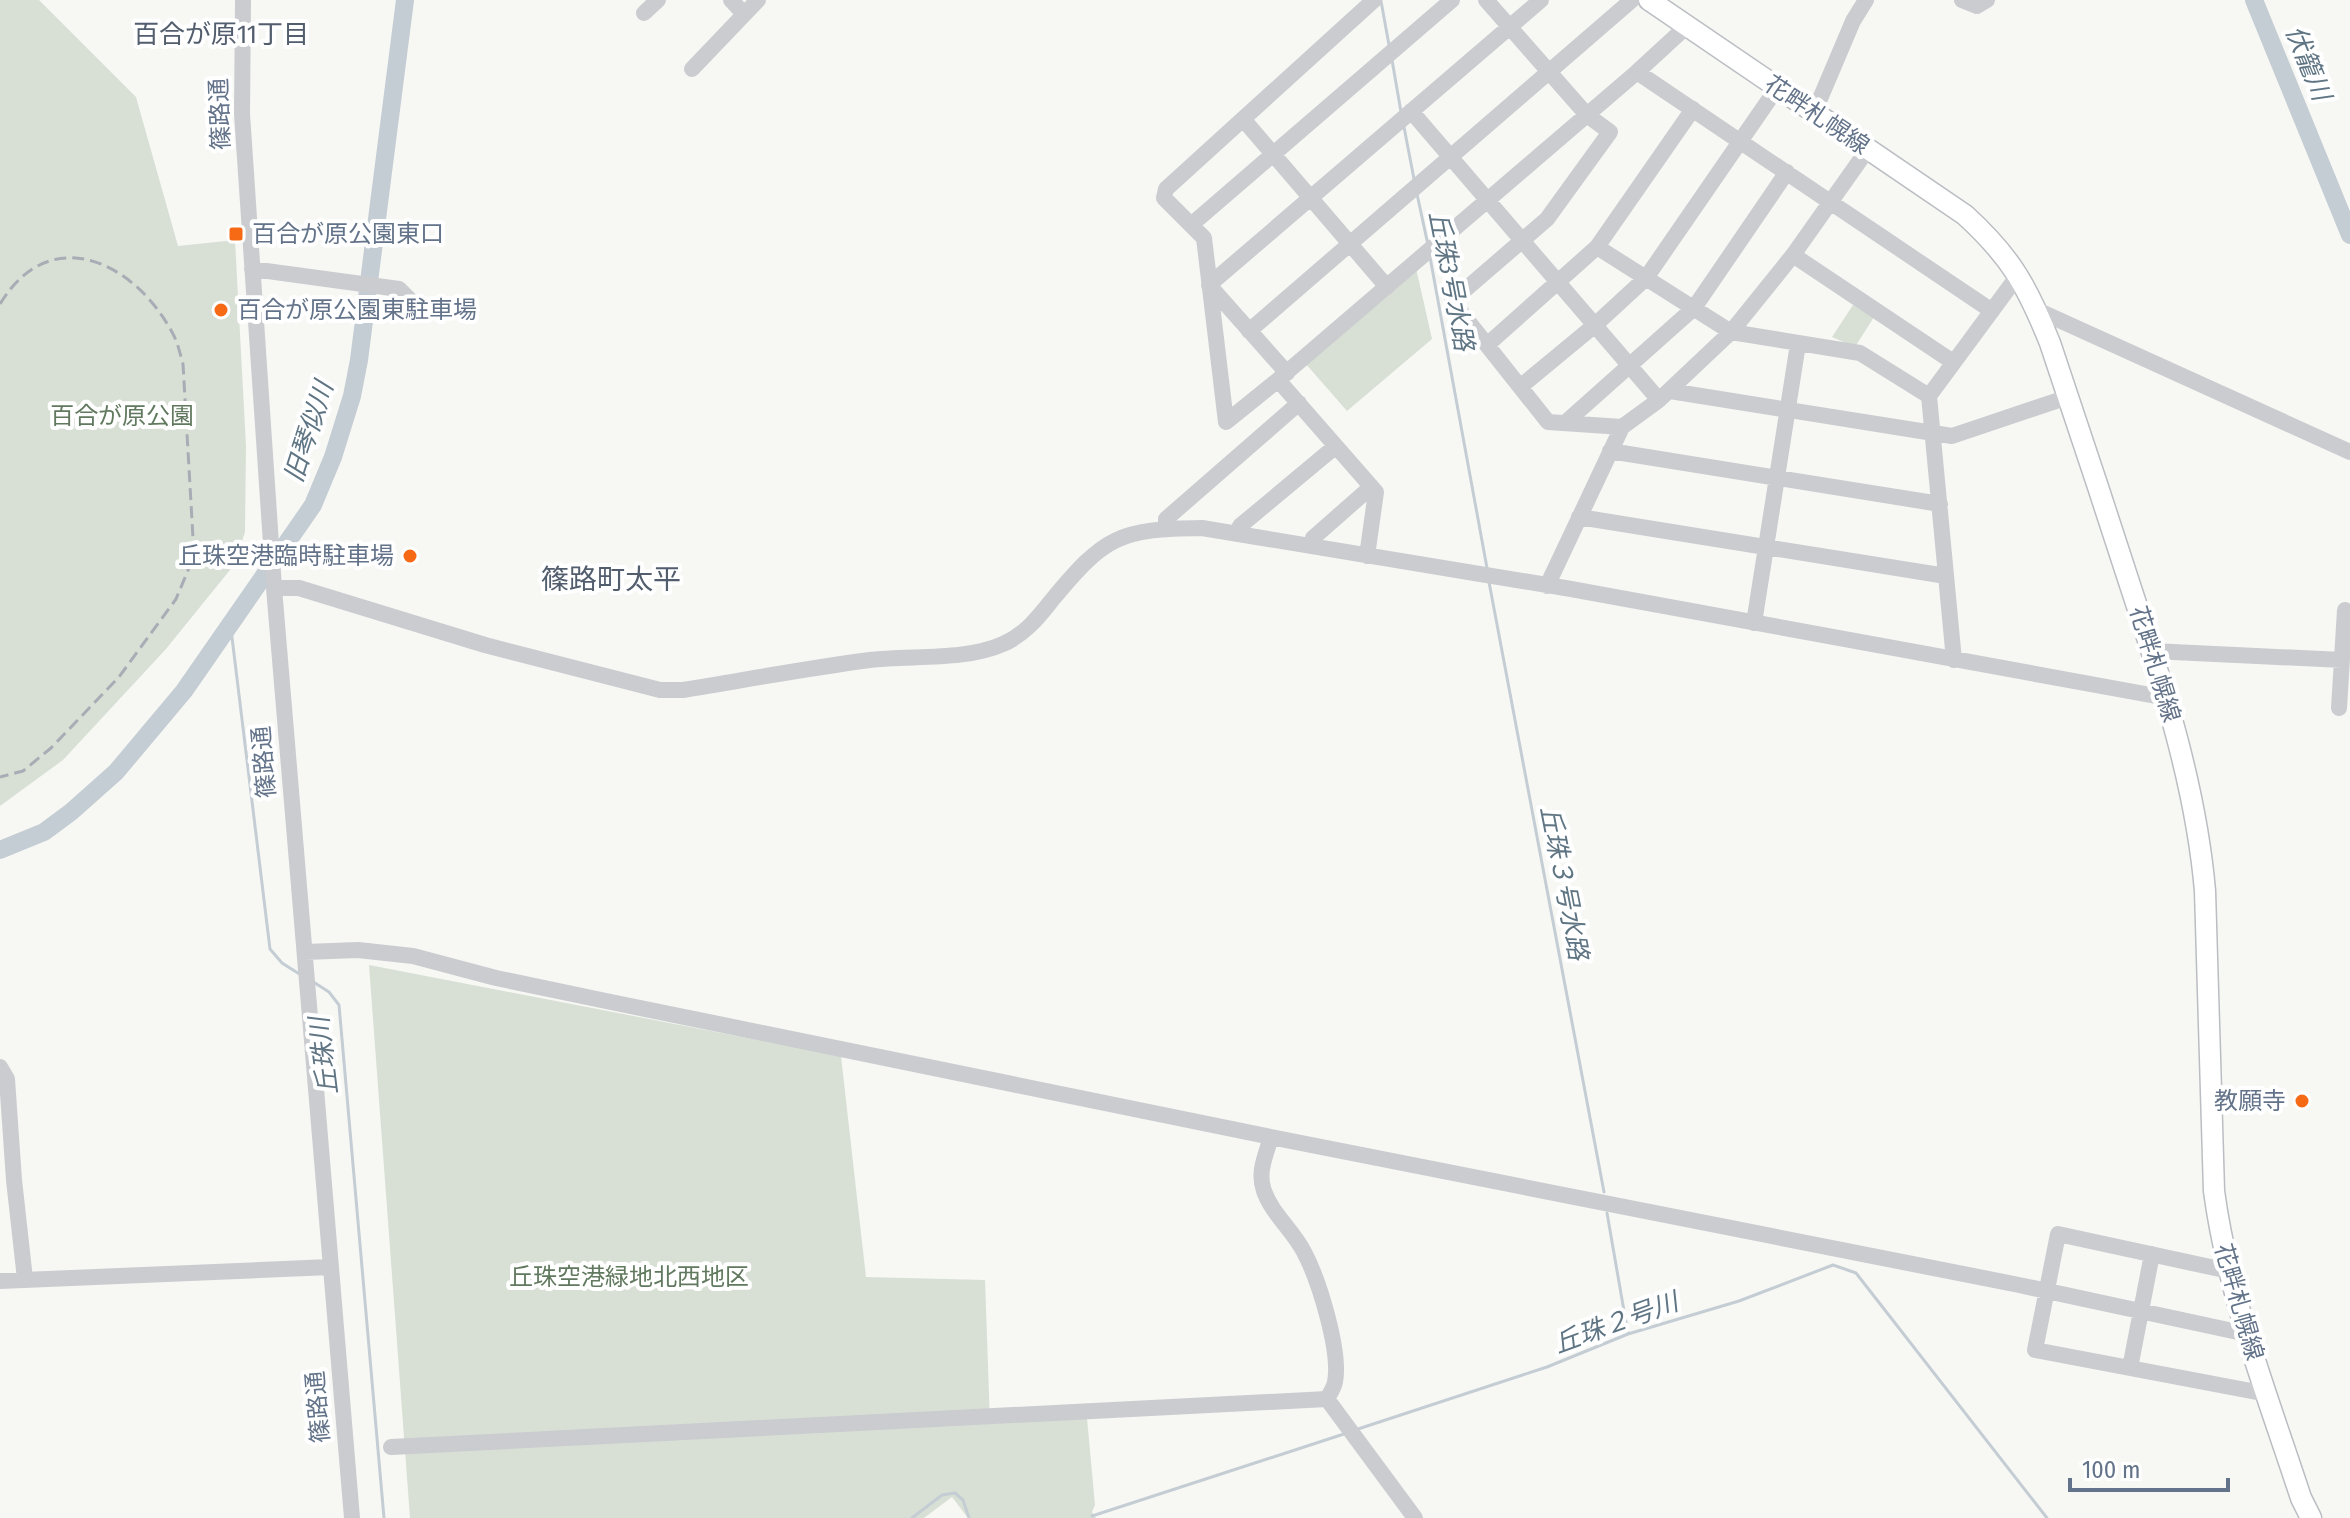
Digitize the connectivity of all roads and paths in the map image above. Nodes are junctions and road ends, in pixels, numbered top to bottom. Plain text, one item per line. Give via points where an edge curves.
1 (243, 0) edge
2 (658, 0) edge
3 (731, 0) edge
4 (758, 0) edge
5 (1374, 0) edge
6 (1452, 0) edge
7 (1486, 0) edge
8 (1541, 0) edge
9 (1632, 0) edge
10 (1649, 0) edge
11 (1866, 0) edge
12 (1962, 0) edge
13 (1987, 0) edge
14 (644, 13) dead end
15 (744, 14) junction
16 (1687, 26) junction
17 (1510, 27) junction
18 (692, 69) dead end
19 (1550, 72) junction
20 (1637, 72) junction
21 (1777, 88) junction
22 (1693, 109) junction
23 (1814, 113) junction
24 (1587, 115) junction
25 (1406, 116) junction
26 (1243, 119) junction
27 (1740, 141) junction
28 (1868, 149) junction
29 (1273, 154) junction
30 (1450, 158) junction
31 (1787, 172) junction
32 (1311, 198) junction
33 (1487, 201) junction
34 (1831, 201) junction
35 (1191, 225) junction
36 (1522, 241) junction
37 (1350, 245) junction
38 (1597, 247) junction
39 (1793, 255) junction
40 (252, 269) junction
41 (2019, 274) junction
42 (1646, 278) junction
43 (1558, 283) junction
44 (1209, 285) junction
45 (1387, 287) junction
46 (1694, 308) junction
47 (2037, 310) junction
48 (1992, 311) junction
49 (423, 313) dead end
50 (1595, 325) junction
51 (1249, 331) junction
52 (1731, 332) junction
53 (1798, 344) junction
54 (1487, 345) junction
55 (1953, 362) junction
56 (1630, 366) junction
57 (1282, 376) junction
58 (1520, 387) junction
59 (1664, 396) junction
60 (1929, 396) junction
61 (2068, 397) junction
62 (1299, 403) junction
63 (1788, 410) junction
64 (1565, 423) junction
65 (1622, 427) junction
66 (1932, 434) junction
67 (1336, 446) junction
68 (1610, 451) junction
69 (2350, 452) edge
70 (1777, 480) junction
71 (1371, 487) junction
72 (1940, 504) junction
73 (1579, 517) junction
74 (1166, 529) junction
75 (1238, 534) junction
76 (1311, 546) junction
77 (1766, 547) junction
78 (1367, 556) junction
79 (1946, 576) junction
80 (273, 586) junction
81 (1547, 586) junction
82 (2345, 610) dead end
83 (1754, 623) junction
84 (2347, 636) edge
85 (2152, 651) junction
86 (1954, 660) junction
87 (2342, 660) junction
88 (2345, 688) edge
89 (2167, 698) junction
90 (2339, 708) dead end
91 (305, 958) junction
92 (0, 1067) edge
93 (1271, 1137) junction
94 (2152, 1254) junction
95 (330, 1267) junction
96 (2229, 1271) junction
97 (25, 1279) junction
98 (0, 1281) edge
99 (2047, 1290) junction
100 (2141, 1310) junction
101 (2247, 1334) junction
102 (2130, 1368) junction
103 (2267, 1394) junction
104 (1327, 1399) junction
105 (391, 1447) dead end
106 (352, 1518) edge
107 (1415, 1518) edge
108 (2311, 1518) edge

1 - 40 street, 篠路通 via 242,114
2 - 14 street
3 - 15 street
4 - 15 street
5 - 26 street
6 - 29 street
7 - 17 street
8 - 17 street
9 - 19 street
10 - 16 main road, 花畔札幌線
11 - 23 street
12 - 13 street via 1977,6
15 - 18 street
16 - 20 street
16 - 21 main road, 花畔札幌線
17 - 19 street
17 - 25 street
19 - 24 street
19 - 30 street
20 - 22 street
20 - 24 street
21 - 23 main road, 花畔札幌線
21 - 27 street
22 - 27 street
22 - 38 street
23 - 28 main road, 花畔札幌線
24 - 33 street
24 - 36 street via 1610,132 1547,219
25 - 30 street
25 - 32 street
26 - 29 street
26 - 35 street via 1166,189 1164,198
27 - 31 street
27 - 42 street
28 - 34 street
28 - 41 main road, 花畔札幌線 via 1965,215
29 - 32 street
29 - 35 street
30 - 33 street
30 - 37 street
31 - 34 street
31 - 46 street
32 - 37 street
32 - 44 street
33 - 36 street
33 - 45 street
34 - 39 street
34 - 48 street
35 - 44 street via 1204,238
36 - 43 street
36 - 54 street via 1452,301
37 - 45 street
37 - 51 street
38 - 42 street
38 - 43 street
39 - 52 street
39 - 55 street
40 - 49 street via 399,289
40 - 80 street, 篠路通
41 - 47 main road, 花畔札幌線
41 - 48 street
42 - 46 street
42 - 50 street
43 - 50 street
43 - 54 street
44 - 51 street
44 - 57 street via 1226,422
45 - 57 street
46 - 52 street
46 - 56 street
47 - 61 main road, 花畔札幌線
47 - 69 street
48 - 55 street
50 - 56 street
50 - 58 street
51 - 57 street
52 - 53 street
52 - 59 street
53 - 60 street via 1860,353
53 - 63 street
54 - 58 street
55 - 60 street
56 - 59 street
56 - 64 street
57 - 62 street
58 - 64 street via 1548,422
59 - 63 street
59 - 65 street
60 - 66 street
61 - 66 street via 1952,436
61 - 85 main road, 花畔札幌線
62 - 67 street
62 - 74 street via 1166,519
63 - 66 street
63 - 70 street
64 - 65 street
65 - 68 street
66 - 72 street
67 - 71 street
67 - 75 street via 1240,526
68 - 70 street
68 - 73 street
70 - 72 street
70 - 77 street
71 - 76 street via 1313,538
71 - 78 street via 1376,492
72 - 79 street
73 - 77 street
73 - 81 street
74 - 75 street
74 - 80 street via 1119,538 1095,551 1031,626 1003,644 683,690 660,690 485,645 312,591
75 - 76 street
76 - 78 street
77 - 79 street
77 - 83 street
78 - 81 street
79 - 86 street
80 - 91 street, 篠路通
81 - 83 street
82 - 84 street
83 - 86 street
84 - 87 street
85 - 87 street
85 - 89 main road, 花畔札幌線
86 - 89 street
87 - 88 street
88 - 90 street
89 - 96 main road, 花畔札幌線 via 2201,846 2214,1191
91 - 93 street via 358,950 413,956 496,978
91 - 95 street, 篠路通
92 - 97 street via 7,1079
93 - 99 street
93 - 104 street via 1260,1172 1263,1190 1303,1250 1317,1283 1336,1360 1335,1385
94 - 96 street
94 - 99 street via 2058,1234
94 - 100 street
95 - 97 street
95 - 106 street, 篠路通
96 - 101 main road, 花畔札幌線
97 - 98 street
99 - 100 street
99 - 102 street via 2035,1350
100 - 101 street
100 - 102 street
101 - 103 main road, 花畔札幌線
102 - 103 street
103 - 108 main road, 花畔札幌線
104 - 105 street
104 - 107 street

